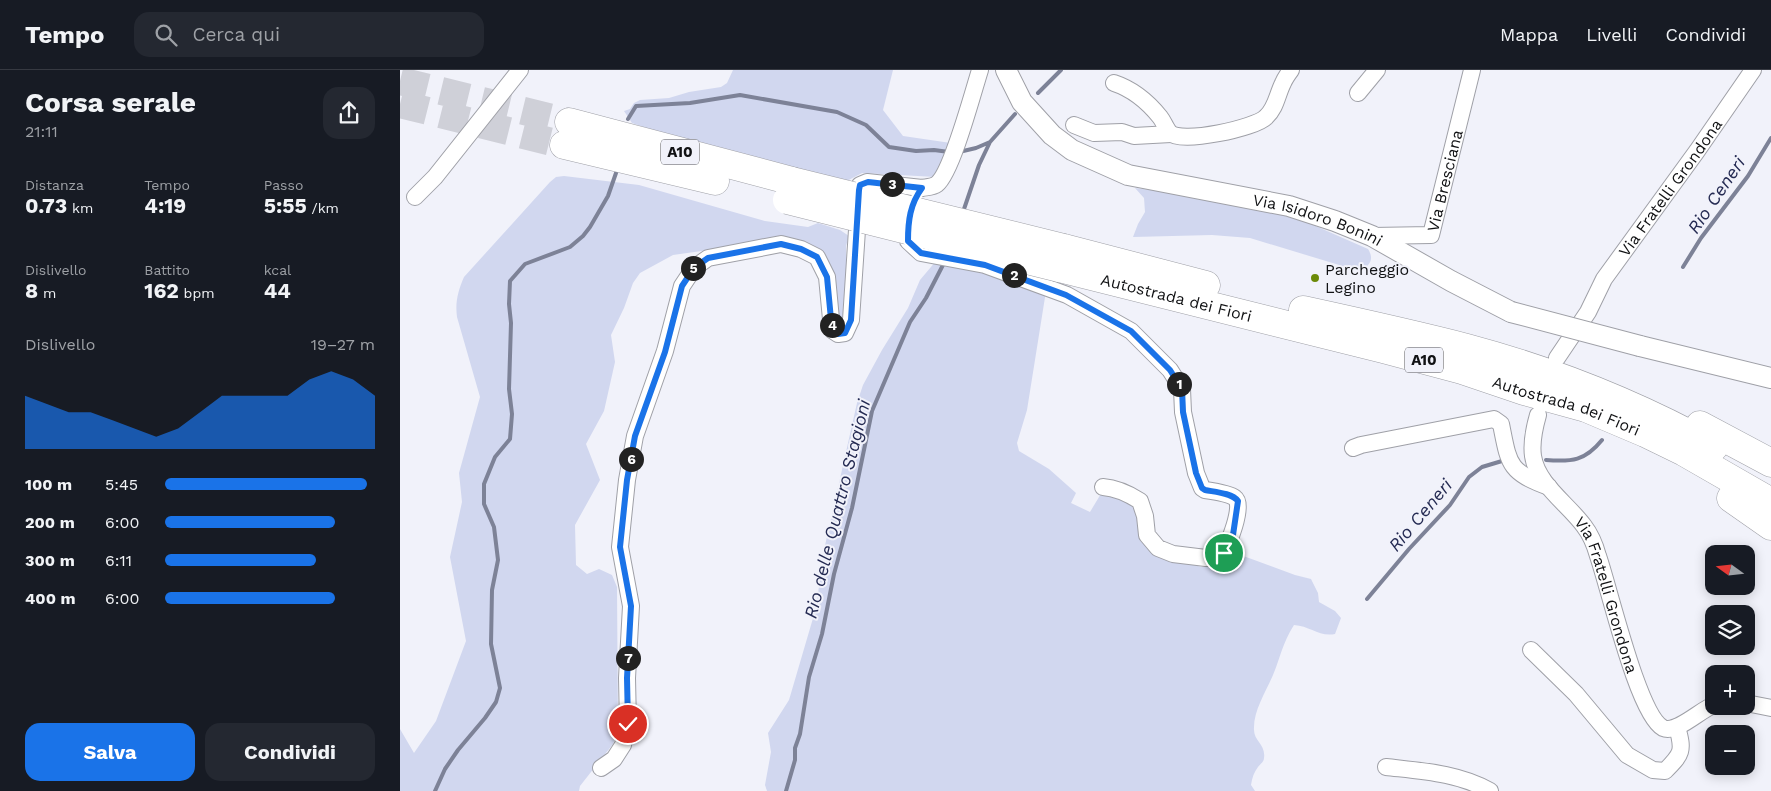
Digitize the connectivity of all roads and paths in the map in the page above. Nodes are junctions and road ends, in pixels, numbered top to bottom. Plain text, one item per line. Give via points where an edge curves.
1 (520, 70) edge
2 (980, 70) edge
3 (1006, 70) edge
4 (1291, 70) edge
5 (1377, 70) edge
6 (1472, 70) edge
7 (1753, 70) edge
8 (1114, 83) dead end
9 (1358, 93) dead end
10 (1074, 125) dead end
11 (566, 134) tunnel mouth
12 (1171, 134) junction
13 (922, 188) junction
14 (415, 197) dead end
15 (1372, 236) junction
16 (1062, 258) junction
17 (1557, 358) dead end
18 (1771, 378) edge
19 (1524, 391) junction
20 (1612, 397) junction
21 (1538, 415) dead end
22 (1354, 448) dead end
23 (1771, 463) edge
24 (1771, 480) edge
25 (1103, 487) dead end
26 (1549, 487) junction
27 (1771, 502) edge
28 (1771, 526) edge
29 (1531, 650) dead end
30 (1755, 705) edge
31 (1771, 708) edge
32 (1705, 710) edge
33 (1677, 727) junction
34 (1386, 766) dead end
35 (601, 768) dead end
36 (1490, 791) edge

1 - 14 street via 435,177
2 - 13 street via 948,168 938,183
3 - 15 street, Via Isidoro Bonini via 1022,102 1052,135 1080,154 1128,175 1288,206
4 - 12 street via 1265,118 1246,126 1193,137
5 - 9 street
6 - 15 street, Via Bresciana via 1431,235
7 - 17 street, Via Fratelli Grondona via 1604,279 1588,312
8 - 12 street via 1135,93 1160,117
10 - 12 street via 1094,134
11 - 16 highway, Autostrada dei Fiori / A10, bridge via 700,177 790,191
13 - 25 street via 914,199 908,224 908,241 921,253 985,265 1066,295 1131,331 1170,370 1182,389 1183,412 1200,483 1205,490 1231,496 1238,501 1233,535 1224,553 1206,558 1164,552 1146,535 1140,501 1130,494
13 - 35 street via 868,182 860,185 851,320 845,333 838,334 832,330 827,277 817,257 801,249 781,244 708,258 694,268 682,286 665,352 635,436 627,480 620,547 631,606 628,724 623,745 614,760
15 - 18 street, Via Isidoro Bonini, bridge via 1511,312
16 - 19 highway, Autostrada dei Fiori / A10 via 1462,370
16 - 20 highway, Autostrada dei Fiori / A10 via 1240,294 1466,348 1517,362
19 - 27 highway, Autostrada dei Fiori / A10 via 1586,408 1645,433
19 - 28 highway, A10 via 1674,462
20 - 23 highway, A10 via 1662,409 1702,426
20 - 24 highway, Autostrada dei Fiori / A10 via 1653,414
21 - 26 street, Via Fratelli Grondona via 1532,440 1533,458
22 - 26 street via 1494,419 1501,424 1510,462 1524,477
26 - 33 street, Via Fratelli Grondona via 1591,536 1635,675 1654,720 1664,728
29 - 33 street via 1576,694 1627,755 1653,770 1665,771 1679,757 1681,742
30 - 31 street
32 - 33 street
34 - 36 street via 1475,782

